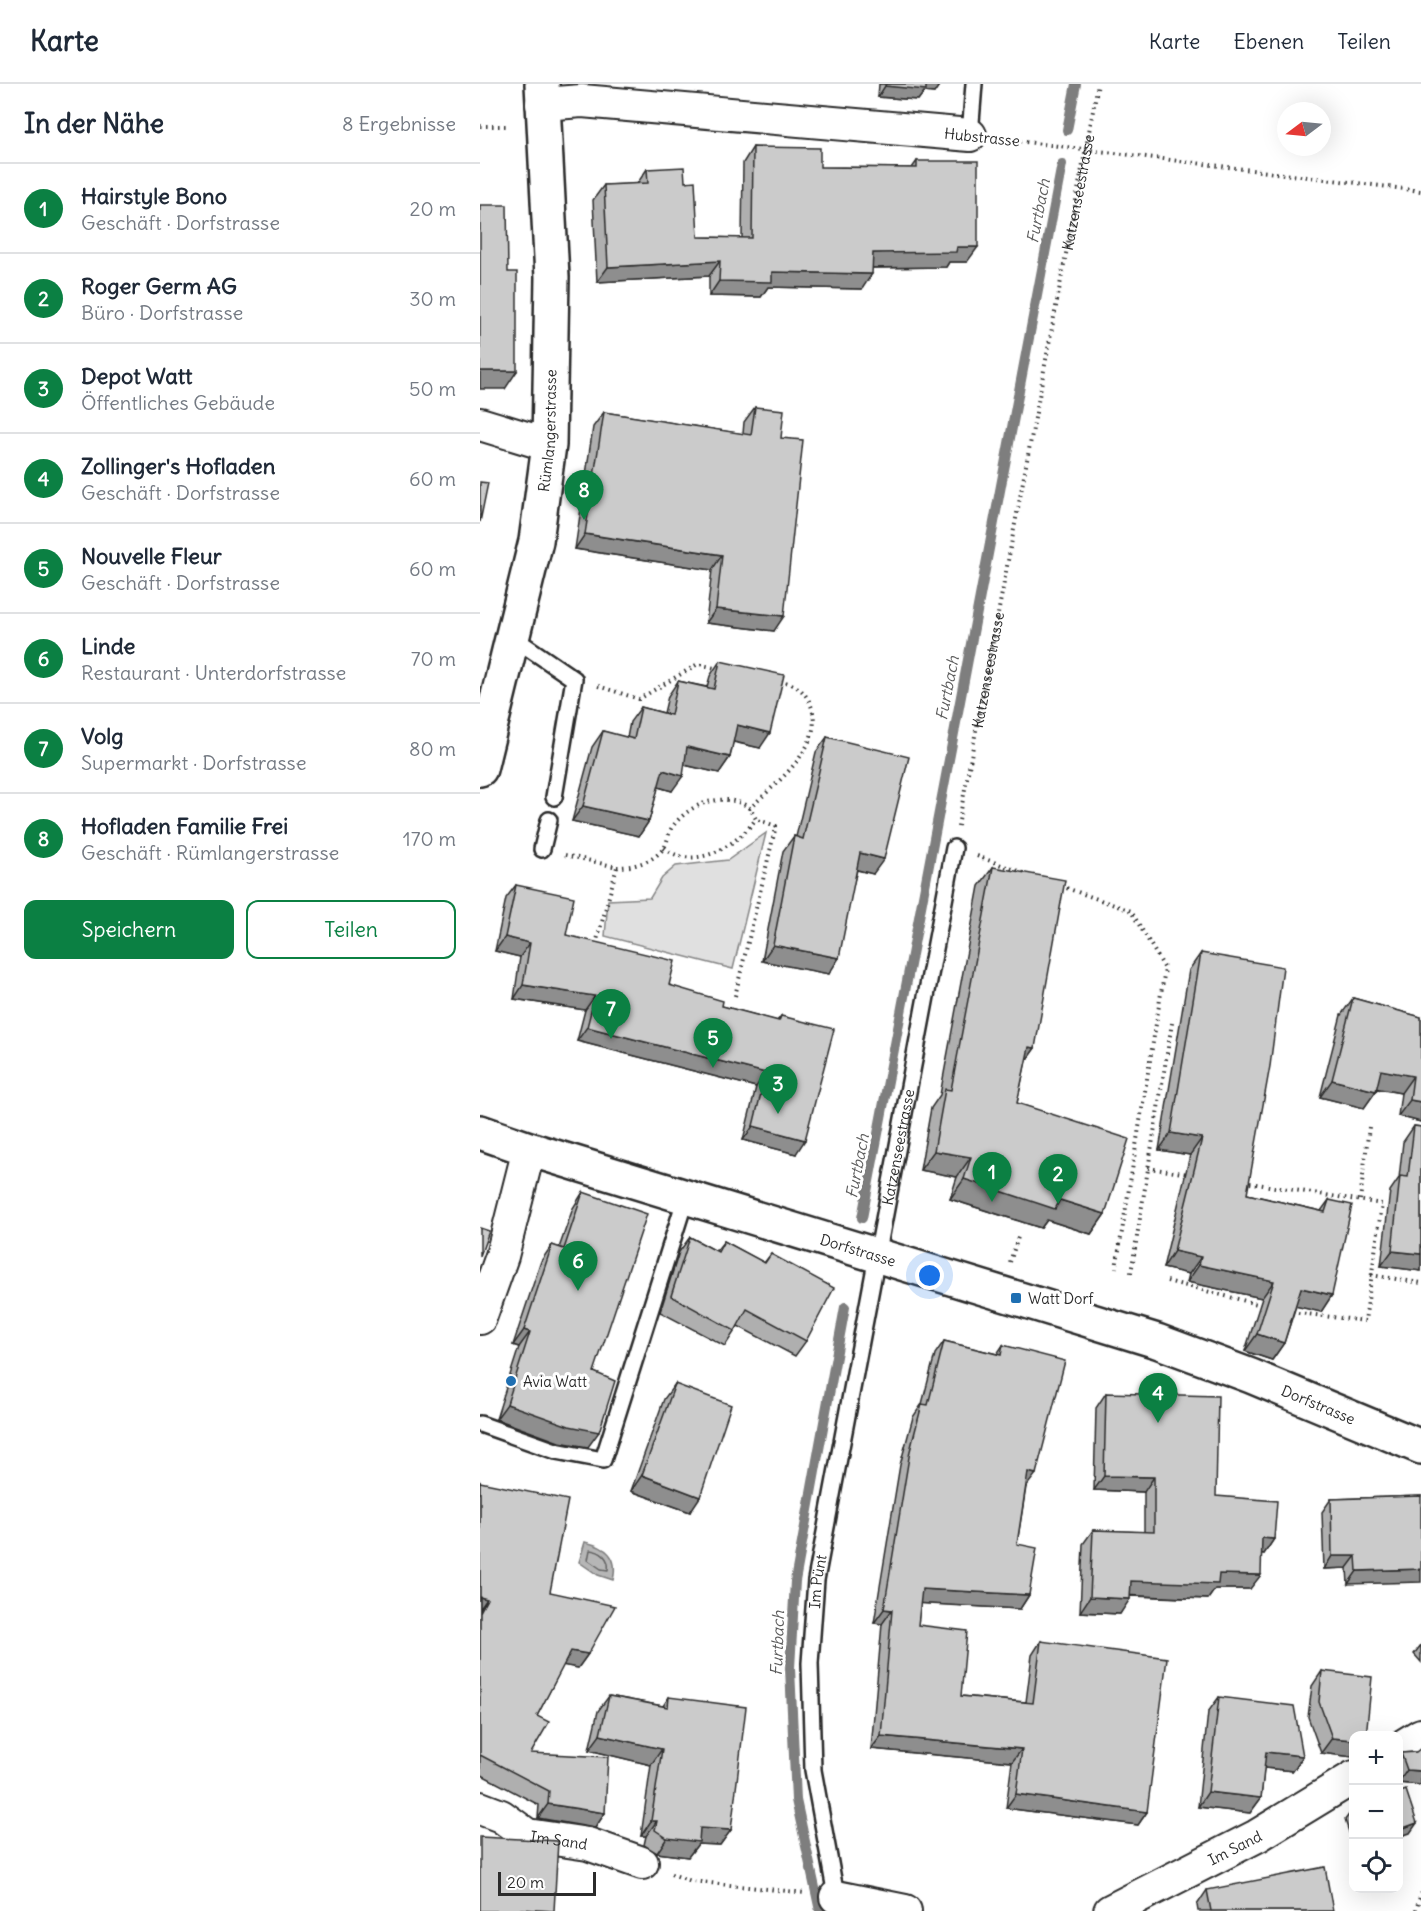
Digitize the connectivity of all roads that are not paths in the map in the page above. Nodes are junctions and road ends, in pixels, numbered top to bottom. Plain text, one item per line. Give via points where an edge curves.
1 (974, 84) edge
2 (542, 94) edge
3 (970, 135) joint
4 (480, 424) edge
5 (549, 445) junction
6 (514, 638) junction
7 (480, 769) edge
8 (554, 797) dead end
9 (549, 820) dead end
10 (954, 848) road end
11 (542, 849) road end
12 (480, 1132) edge
13 (529, 1149) junction
14 (686, 1197) junction
15 (878, 1255) junction
16 (480, 1318) edge
17 (480, 1425) edge
18 (1420, 1442) edge
19 (1421, 1735) edge
20 (1403, 1746) edge
21 (1349, 1779) edge
22 (480, 1808) edge
23 (642, 1863) road end
24 (838, 1904) edge
25 (905, 1911) edge
26 (1110, 1911) edge

1 - 3 lane
2 - 3 street, Hubstrasse via 582,101
2 - 5 street, Rümlangerstrasse via 552,277
4 - 5 street
5 - 6 street, Rümlangerstrasse via 536,541
6 - 7 street, Rümlangerstrasse
6 - 8 lane via 574,679
9 - 11 lane
10 - 15 lane, Katzenseestrasse
12 - 13 street, Dorfstrasse
13 - 14 street, Dorfstrasse
13 - 16 street via 502,1256
14 - 15 street, Dorfstrasse
14 - 17 lane via 603,1460 556,1451
15 - 18 street, Dorfstrasse via 1157,1341
15 - 24 lane, Im Pünt via 816,1580 810,1663 813,1770
19 - 20 street
21 - 26 street, Im Sand via 1257,1836
22 - 23 street, Im Sand via 501,1816 527,1835 588,1844
24 - 25 street

